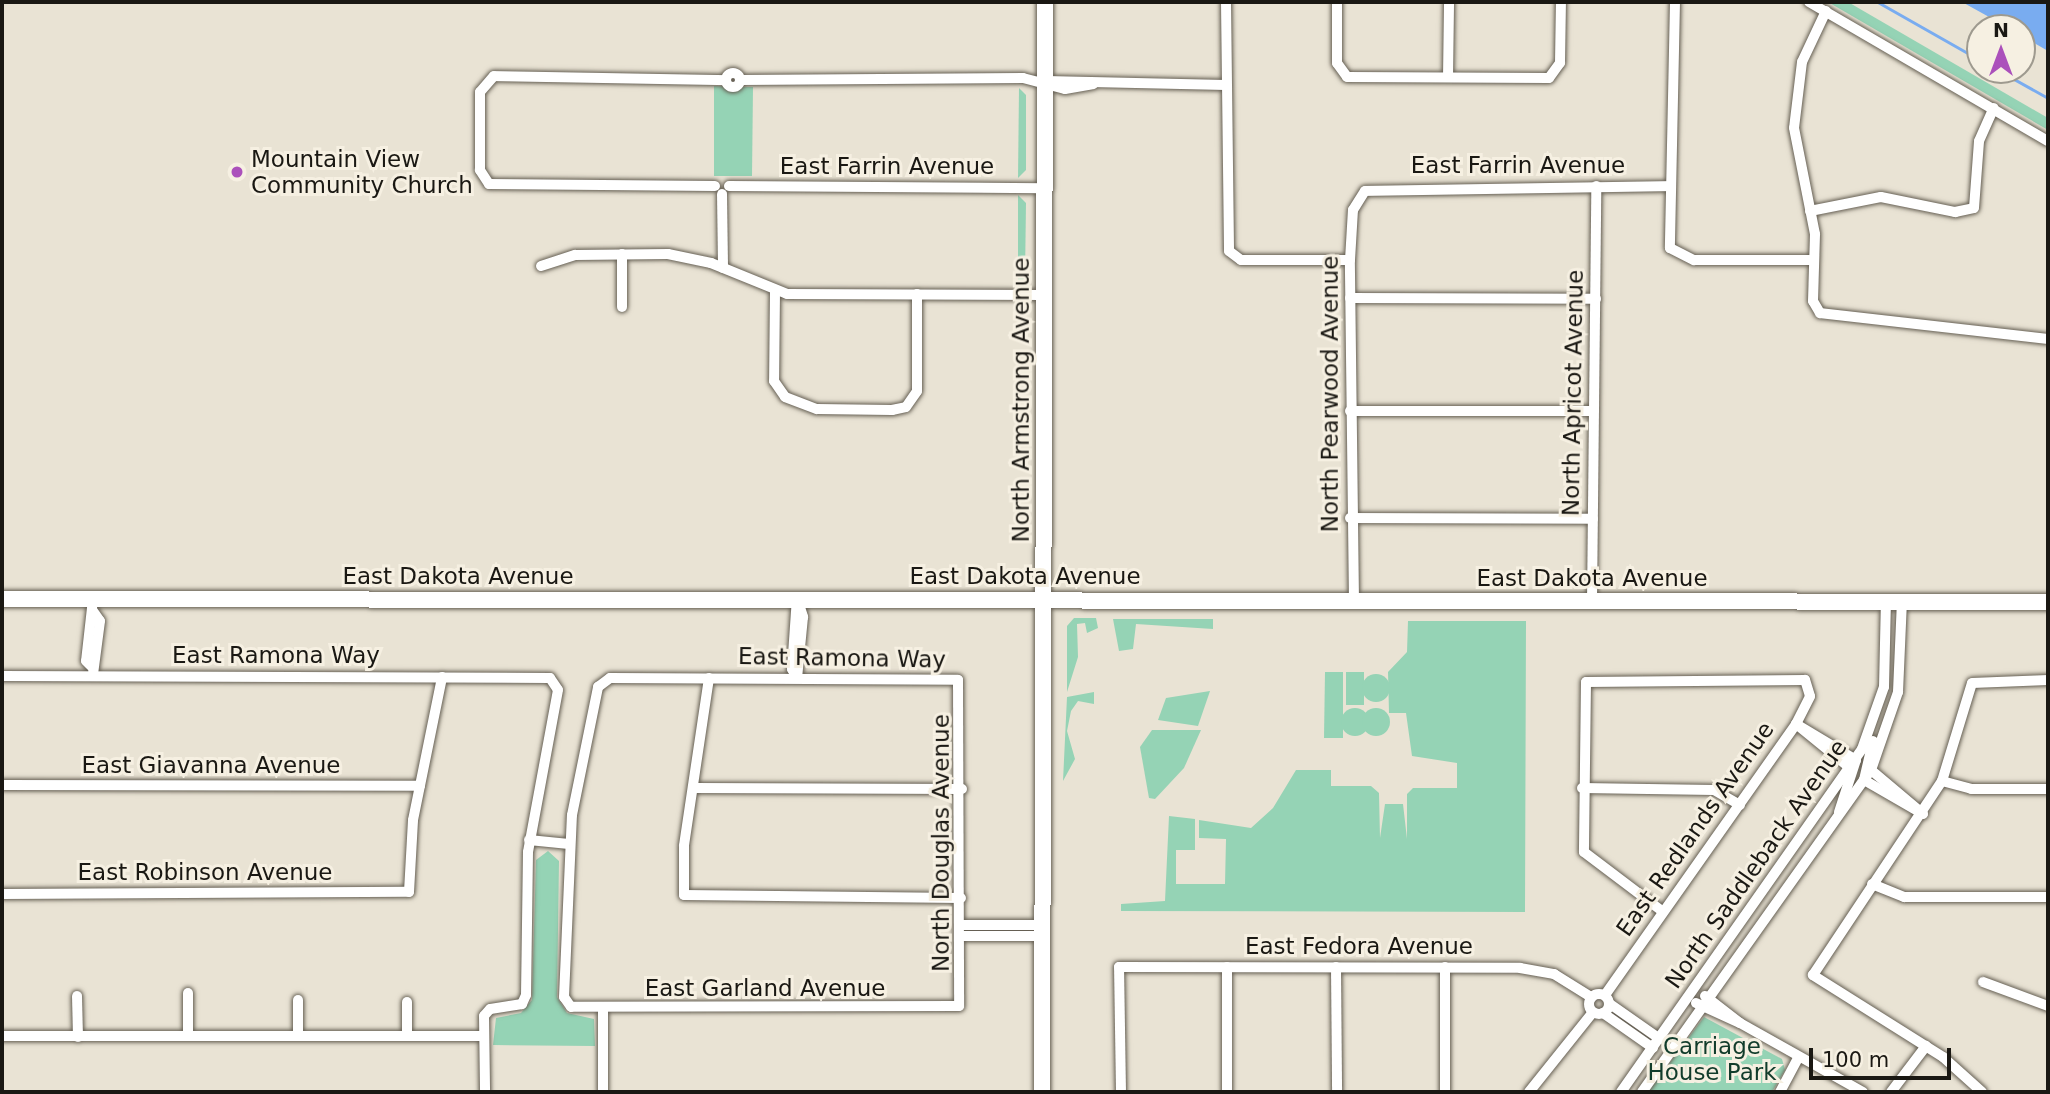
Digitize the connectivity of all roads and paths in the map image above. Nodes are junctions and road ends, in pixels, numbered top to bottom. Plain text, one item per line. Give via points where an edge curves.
1 (1045, 2) edge
2 (1226, 2) edge
3 (1337, 2) edge
4 (1449, 2) edge
5 (1562, 2) edge
6 (1675, 2) edge
7 (1810, 2) edge
8 (1826, 11) junction
9 (1448, 78) junction
10 (1044, 81) junction
11 (1226, 85) junction
12 (1994, 108) junction
13 (2048, 141) edge
14 (1596, 186) junction
15 (1671, 186) junction
16 (1044, 188) junction
17 (722, 189) junction
18 (1365, 191) joint
19 (1810, 211) junction
20 (622, 254) junction
21 (1350, 260) junction
22 (1814, 260) junction
23 (541, 266) dead end
24 (723, 268) junction
25 (775, 292) junction
26 (918, 294) junction
27 (1044, 295) junction
28 (1350, 298) junction
29 (1596, 299) junction
30 (622, 307) dead end
31 (2048, 339) edge
32 (1350, 411) junction
33 (1594, 411) junction
34 (1350, 518) junction
35 (1593, 519) junction
36 (797, 598) junction
37 (2, 599) edge
38 (1043, 599) junction
39 (1354, 601) junction
40 (1592, 601) junction
41 (1894, 601) junction
42 (2048, 602) edge
43 (93, 605) junction
44 (93, 671) junction
45 (2, 676) edge
46 (442, 677) junction
47 (709, 678) junction
48 (797, 678) junction
49 (958, 680) joint
50 (2048, 680) edge
51 (1796, 724) junction
52 (1873, 724) junction
53 (1853, 764) junction
54 (1871, 770) junction
55 (1864, 780) junction
56 (1942, 781) junction
57 (2, 785) edge
58 (420, 786) junction
59 (694, 788) junction
60 (1582, 788) junction
61 (962, 789) junction
62 (2048, 789) edge
63 (1740, 804) junction
64 (1839, 814) junction
65 (1923, 814) junction
66 (529, 840) junction
67 (569, 844) junction
68 (1872, 884) junction
69 (2, 894) edge
70 (2048, 897) edge
71 (961, 898) junction
72 (1662, 911) junction
73 (961, 930) junction
74 (1042, 931) junction
75 (1227, 967) junction
76 (1336, 967) junction
77 (1446, 967) junction
78 (1983, 982) dead end
79 (188, 993) dead end
80 (1692, 993) junction
81 (77, 996) dead end
82 (298, 1000) dead end
83 (407, 1002) dead end
84 (1705, 1003) junction
85 (958, 1006) joint
86 (1603, 1006) junction
87 (2048, 1006) edge
88 (603, 1009) junction
89 (2, 1036) edge
90 (188, 1036) junction
91 (298, 1036) junction
92 (407, 1036) junction
93 (484, 1036) junction
94 (78, 1037) junction
95 (1656, 1044) junction
96 (1926, 1046) junction
97 (1799, 1057) junction
98 (485, 1092) edge
99 (603, 1092) edge
100 (1042, 1092) edge
101 (1121, 1092) edge
102 (1227, 1092) edge
103 (1337, 1092) edge
104 (1445, 1092) edge
105 (1529, 1092) edge
106 (1622, 1092) edge
107 (1642, 1092) edge
108 (1780, 1092) edge
109 (1863, 1092) edge
110 (1891, 1092) edge
111 (1982, 1092) edge

1 - 10 street, North Armstrong Avenue
2 - 11 street
3 - 9 street via 1342,74
4 - 9 street
5 - 9 street via 1560,63 1549,78
6 - 15 street
7 - 8 street
8 - 12 street
8 - 19 street via 1809,40 1795,98 1800,181
10 - 11 street via 1089,78 1094,84
10 - 16 street, North Armstrong Avenue
10 - 17 street, East Farrin Avenue via 740,80 733,87 726,80 484,80 484,181
11 - 21 street via 1229,251 1241,260
12 - 13 street
12 - 19 street via 1979,141 1969,211 1881,197
14 - 15 street, East Farrin Avenue
14 - 18 street, East Farrin Avenue
14 - 29 street, North Apricot Avenue
15 - 22 street via 1670,248 1677,257
16 - 17 street, East Farrin Avenue
16 - 27 street, North Armstrong Avenue
17 - 24 street
18 - 21 street, North Pearwood Avenue via 1353,210
19 - 22 street
20 - 23 street via 575,255
20 - 24 street via 684,256
20 - 30 street
21 - 28 street, North Pearwood Avenue
22 - 31 street via 1813,301 1826,317 1896,319
24 - 25 street
25 - 26 street
25 - 26 street via 778,390 817,408 880,410 906,407 917,391
26 - 27 street
27 - 38 street, North Armstrong Avenue
28 - 29 street
28 - 32 street, North Pearwood Avenue
29 - 33 street, North Apricot Avenue
32 - 33 street
32 - 34 street, North Pearwood Avenue
33 - 35 street, North Apricot Avenue
34 - 35 street
34 - 39 street, North Pearwood Avenue
35 - 40 street, North Apricot Avenue
36 - 38 street, East Dakota Avenue
36 - 43 street, East Dakota Avenue
36 - 48 street via 792,618
37 - 43 street, East Dakota Avenue
38 - 39 street, East Dakota Avenue
38 - 74 street, North Armstrong Avenue
39 - 40 street, East Dakota Avenue
40 - 41 street, East Dakota Avenue
41 - 42 street, East Dakota Avenue
41 - 52 street, North Saddleback Avenue via 1884,687
41 - 54 street, North Saddleback Avenue via 1898,692
43 - 44 street via 86,661
44 - 45 street, East Ramona Way
44 - 46 street, East Ramona Way
46 - 58 street
46 - 66 street, East Ramona Way via 550,678 558,690
47 - 48 street, East Ramona Way
47 - 59 street
47 - 67 street, East Ramona Way via 601,683
48 - 49 street, East Ramona Way
49 - 61 street, North Douglas Avenue
50 - 56 street via 1972,683
51 - 53 street
51 - 60 street, East Redlands Avenue via 1810,684 1784,678 1586,682
51 - 63 street, East Redlands Avenue
52 - 53 street, North Saddleback Avenue
52 - 55 street
53 - 64 street
53 - 80 street, North Saddleback Avenue
54 - 55 street, North Saddleback Avenue
54 - 65 street
55 - 64 street, North Saddleback Avenue
55 - 65 street
56 - 62 street via 1971,789
56 - 65 street
57 - 58 street, East Giavanna Avenue
58 - 69 street, East Robinson Avenue via 409,892
59 - 61 street
59 - 71 street via 684,895
60 - 63 street via 1707,789
60 - 72 street via 1584,852
61 - 71 street, North Douglas Avenue
63 - 72 street, East Redlands Avenue
64 - 84 street, North Saddleback Avenue
65 - 68 street
66 - 67 street
66 - 93 street via 526,995 513,1008 490,1009
67 - 88 street, East Garland Avenue via 564,997 571,1007
68 - 70 street via 1904,897
68 - 96 street via 1813,975
71 - 73 street, North Douglas Avenue
72 - 86 street, East Redlands Avenue
73 - 74 street
73 - 85 street, North Douglas Avenue
74 - 100 street, North Armstrong Avenue
75 - 76 street, East Fedora Avenue
75 - 101 street, East Fedora Avenue via 1119,967
75 - 102 street
76 - 77 street, East Fedora Avenue
76 - 103 street
77 - 86 street, East Fedora Avenue via 1537,970
77 - 104 street
78 - 87 street
79 - 90 street
80 - 84 street
80 - 95 street, North Saddleback Avenue
81 - 94 street
82 - 91 street
83 - 92 street
84 - 97 street
84 - 107 street, North Saddleback Avenue
85 - 88 street, East Garland Avenue
86 - 95 street
86 - 105 street, East Redlands Avenue
88 - 99 street
89 - 94 street
90 - 91 street
90 - 94 street
91 - 92 street
92 - 93 street
93 - 98 street
95 - 106 street, North Saddleback Avenue
96 - 110 street
96 - 111 street
97 - 108 street
97 - 109 street

